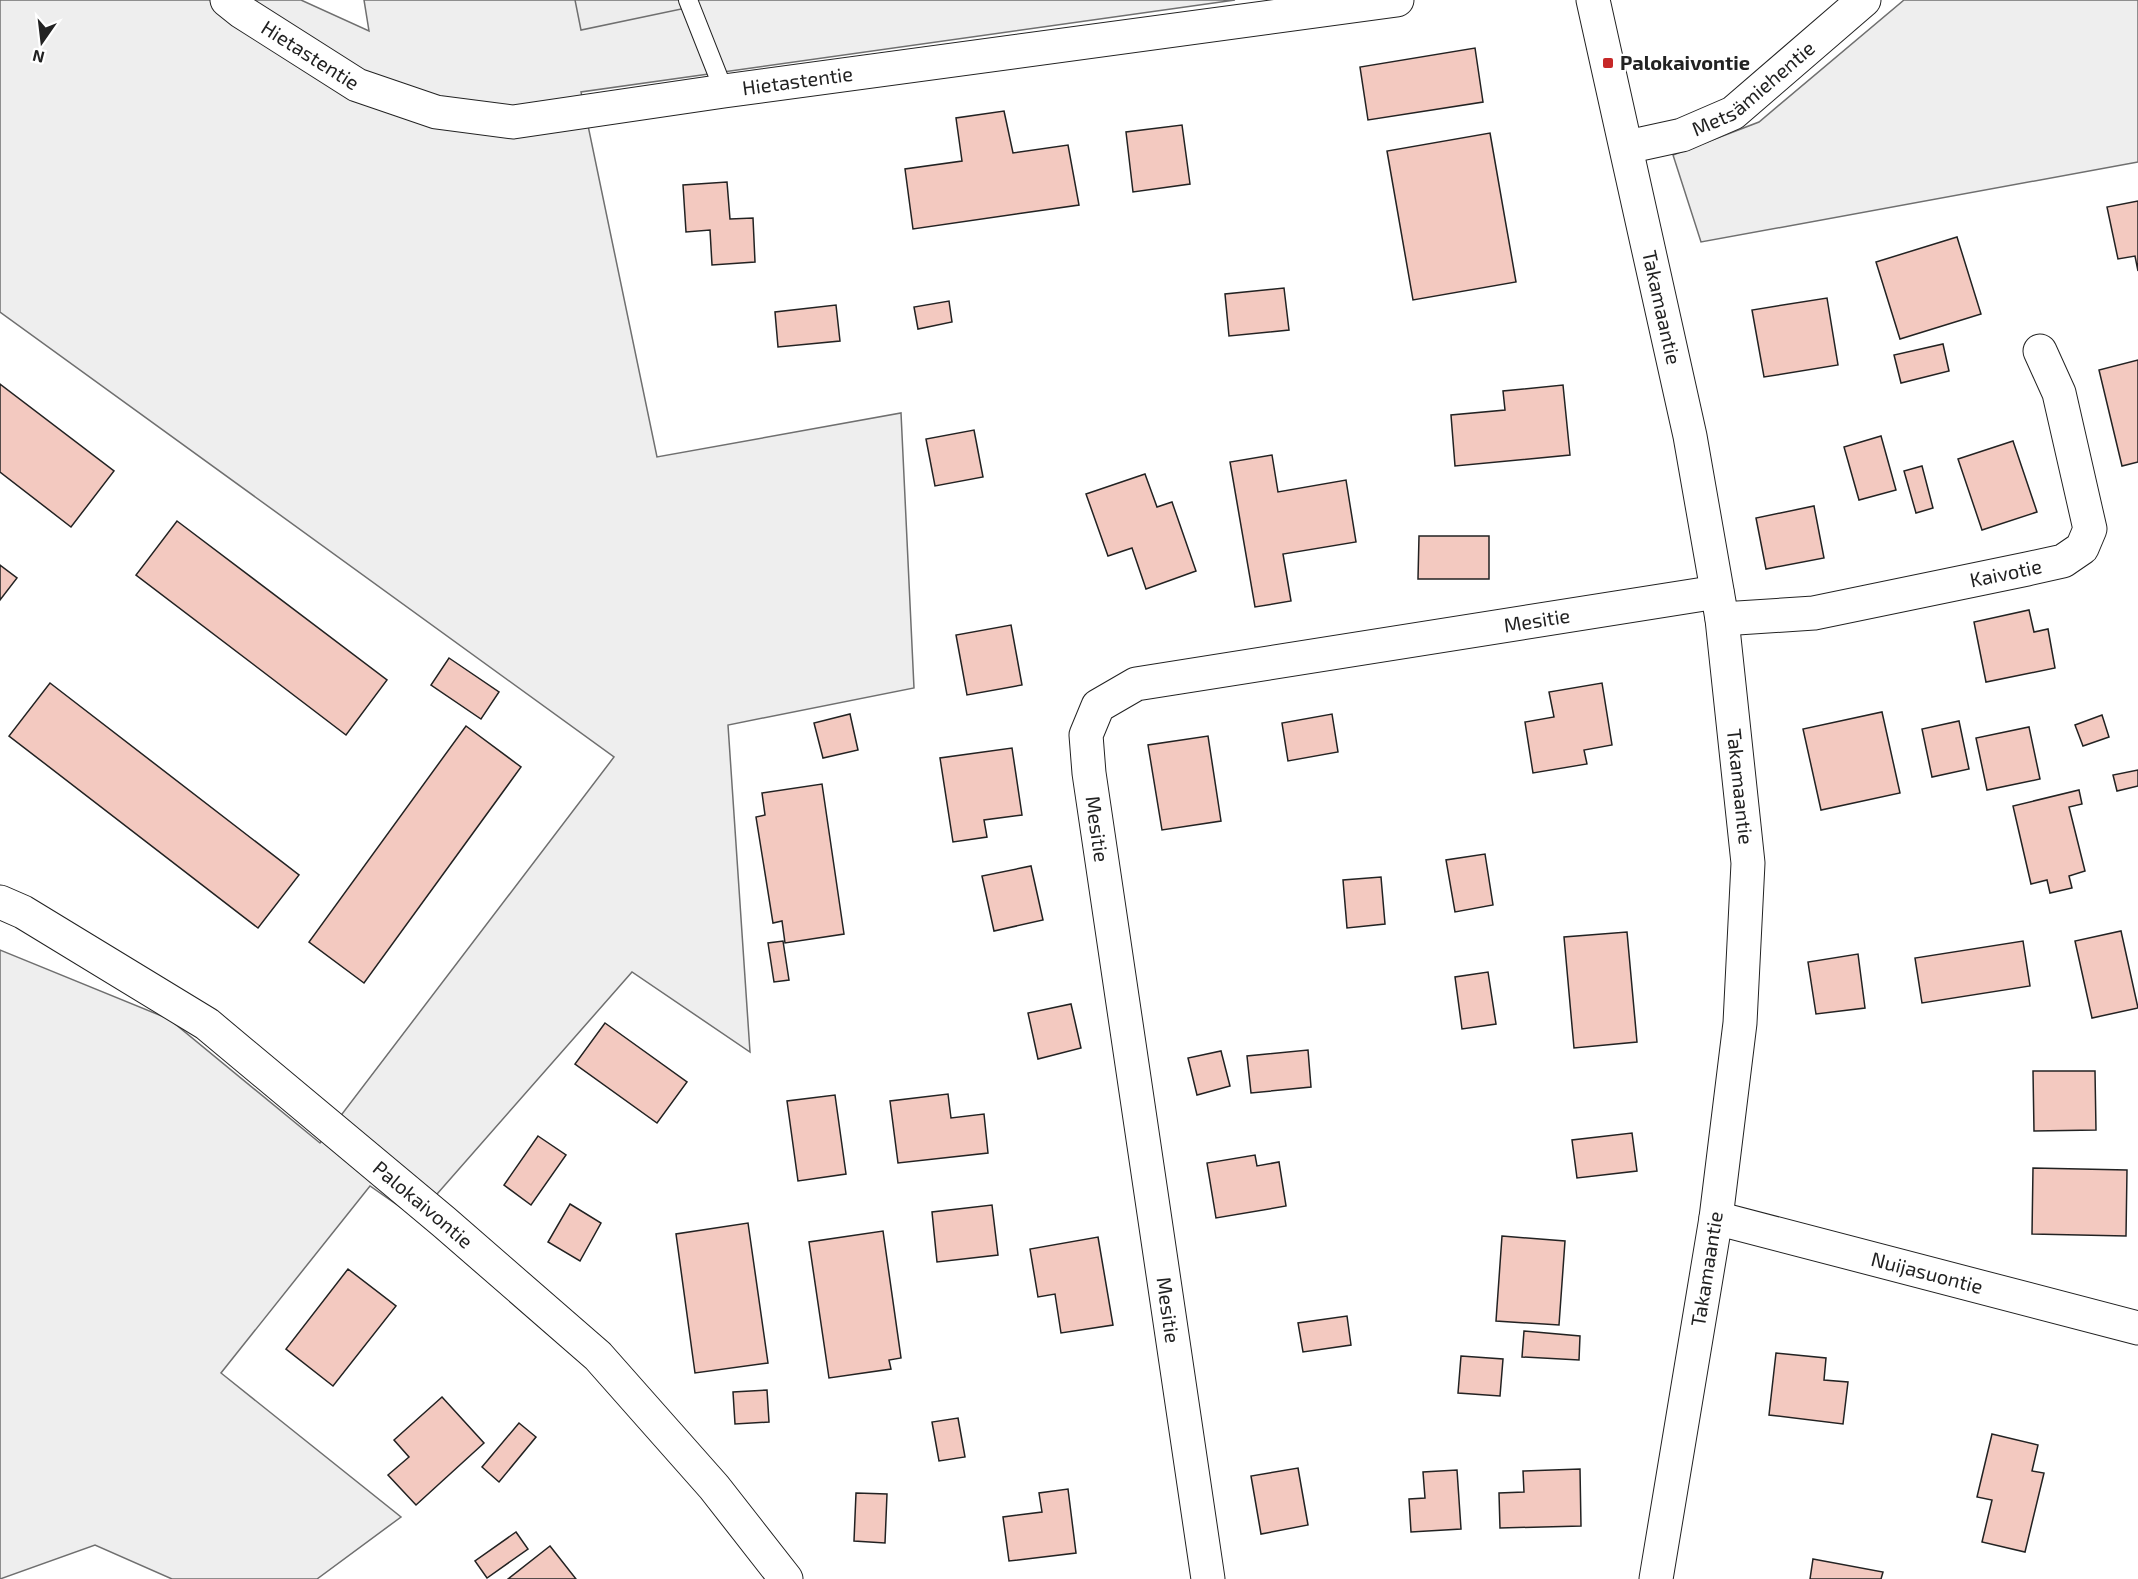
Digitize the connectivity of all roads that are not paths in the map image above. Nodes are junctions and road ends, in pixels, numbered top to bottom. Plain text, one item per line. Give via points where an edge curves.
1 (227, 0) edge
2 (688, 0) edge
3 (1397, 0) edge
4 (1593, 0) edge
5 (1864, 0) edge
6 (724, 91) junction
7 (1627, 147) junction
8 (2040, 351) dead end
9 (1719, 605) junction
10 (0, 902) edge
11 (1716, 1218) junction
12 (2138, 1328) edge
13 (786, 1579) edge
14 (1208, 1579) edge
15 (1656, 1579) edge

1 - 6 street, Hietastentie via 357,86 436,112 513,122
2 - 6 lane
3 - 6 street, Hietastentie
4 - 7 street, Takamaantie
5 - 7 street, Metsämiehentie via 1732,113 1682,135
7 - 9 street, Takamaantie via 1690,436
8 - 9 street, Kaivotie via 2059,393 2090,529 2082,548 2062,561 1814,613
9 - 11 street, Takamaantie via 1748,863 1740,1023
9 - 14 street, Mesitie via 1136,684 1098,706 1086,735 1089,773
10 - 13 street, Palokaivontie via 23,912 207,1024 444,1222 598,1356 714,1487
11 - 12 street, Nuijasuontie
11 - 15 street, Takamaantie

